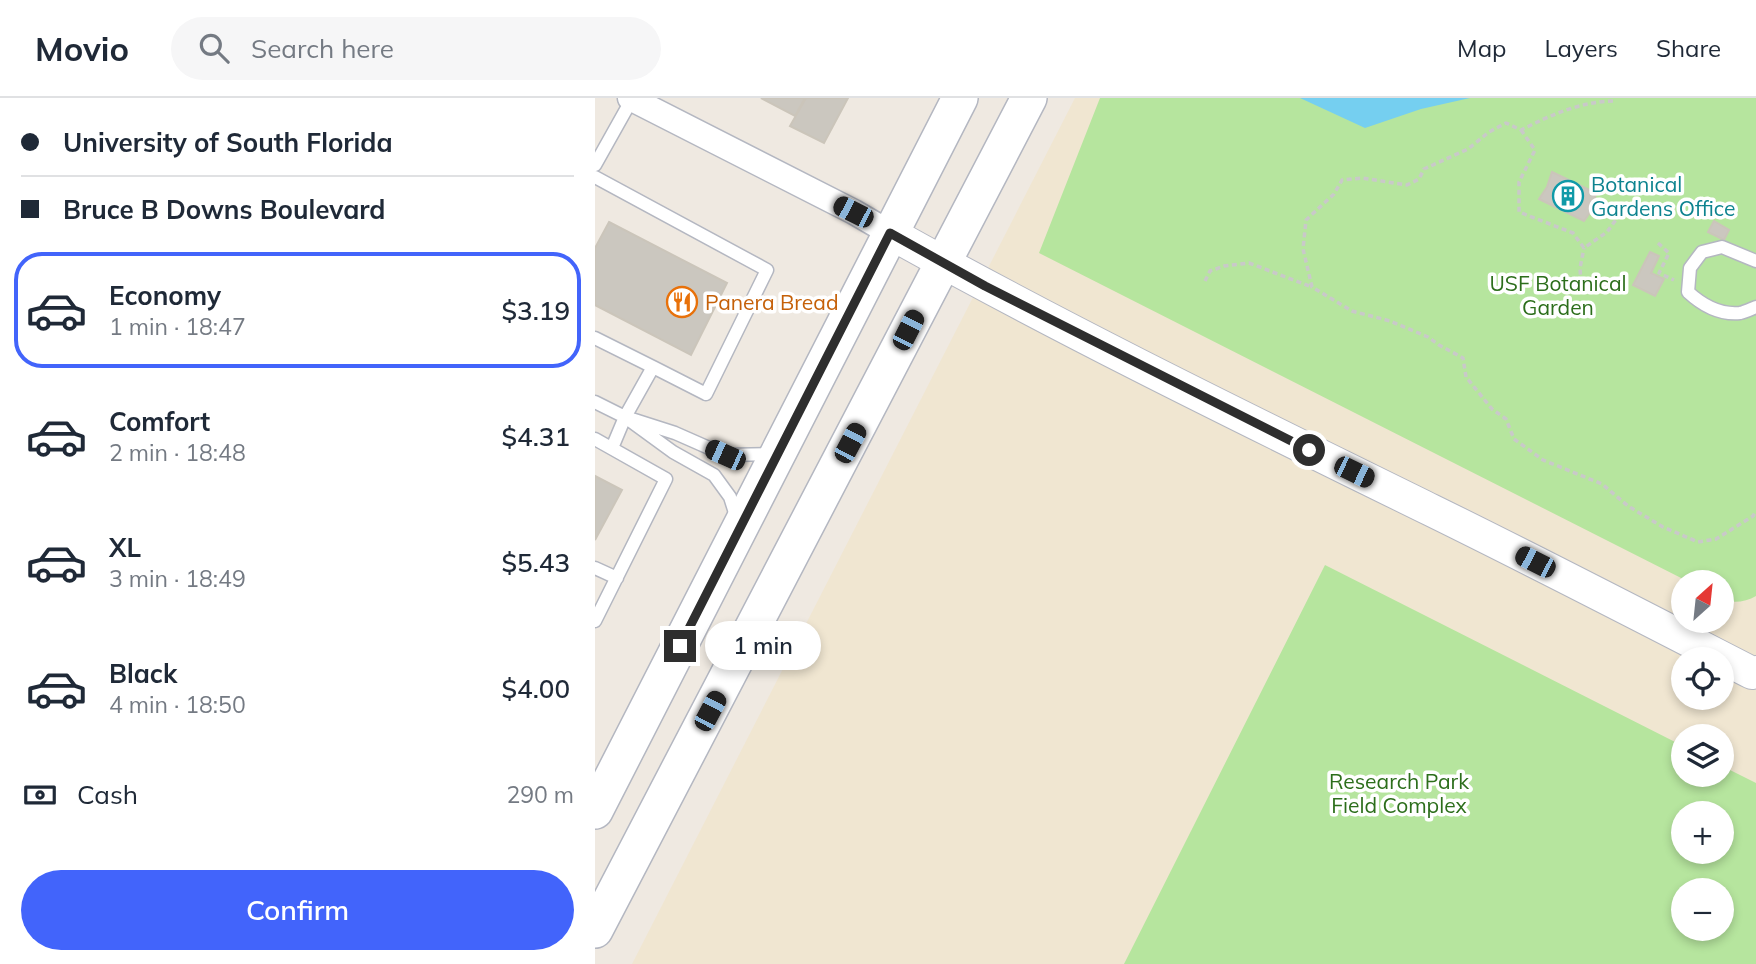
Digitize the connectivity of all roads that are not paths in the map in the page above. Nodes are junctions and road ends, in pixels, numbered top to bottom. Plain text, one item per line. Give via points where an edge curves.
1 (631, 98) edge
2 (960, 98) edge
3 (1029, 98) edge
4 (595, 163) edge
5 (595, 177) edge
6 (890, 233) junction
7 (1756, 261) edge
8 (944, 263) junction
9 (1756, 307) edge
10 (595, 338) edge
11 (653, 367) junction
12 (595, 402) edge
13 (625, 418) junction
14 (595, 439) edge
15 (612, 448) junction
16 (779, 454) junction
17 (740, 527) junction
18 (595, 568) edge
19 (617, 578) junction
20 (595, 621) edge
21 (1755, 674) edge
22 (599, 793) edge
23 (595, 930) edge

1 - 4 lane
1 - 6 street
2 - 6 main road
3 - 8 main road
5 - 11 lane via 767,271 706,394
6 - 8 street
6 - 16 main road
7 - 9 lane via 1721,247 1702,252 1690,268 1688,288 1697,303 1724,312 1741,313
8 - 21 street
8 - 23 main road
10 - 11 lane
11 - 13 lane
12 - 13 lane
13 - 15 lane
13 - 16 lane via 725,455
13 - 17 lane via 714,475 730,497
14 - 15 lane
15 - 19 lane via 666,479
16 - 17 main road
17 - 22 main road
18 - 19 lane
19 - 20 lane

